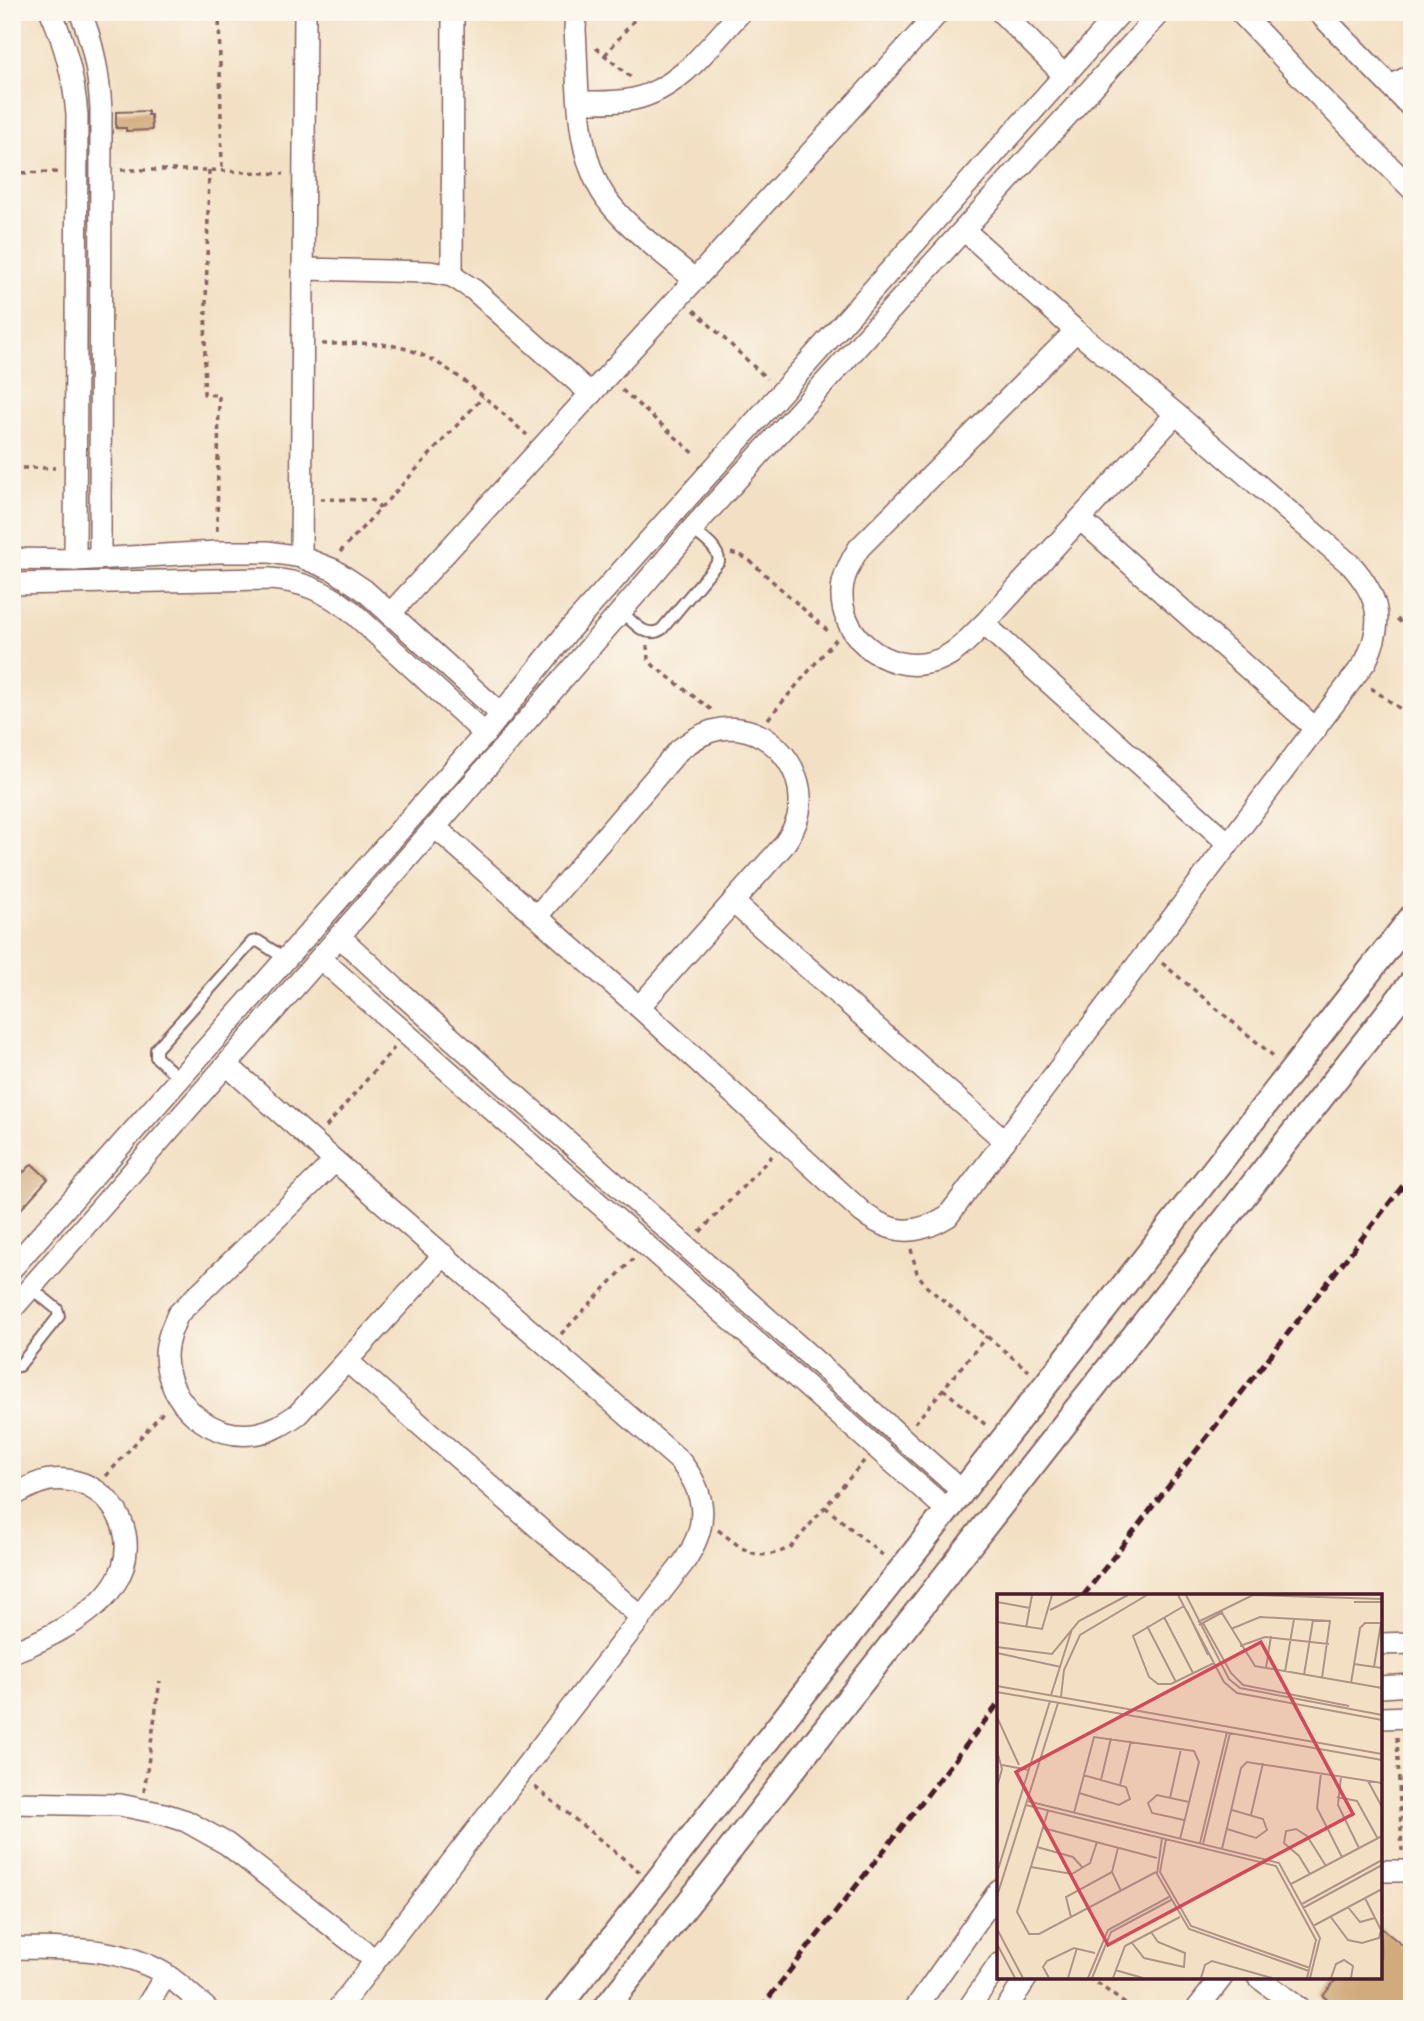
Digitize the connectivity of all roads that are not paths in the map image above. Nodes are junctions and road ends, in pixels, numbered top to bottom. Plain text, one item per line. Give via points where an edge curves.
1 (51, 12) edge
2 (80, 12) edge
3 (305, 12) edge
4 (453, 12) edge
5 (741, 12) edge
6 (939, 12) edge
7 (1002, 12) edge
8 (1121, 12) edge
9 (1161, 12) edge
10 (1240, 12) edge
11 (1318, 12) edge
12 (576, 21) edge
13 (1100, 36) junction
14 (1122, 55) junction
15 (1412, 75) edge
16 (1065, 76) junction
17 (1391, 86) junction
18 (580, 102) junction
19 (1412, 108) edge
20 (101, 162) junction
21 (77, 163) junction
22 (1412, 189) edge
23 (964, 230) junction
24 (303, 269) junction
25 (452, 276) junction
26 (695, 280) junction
27 (1076, 331) junction
28 (591, 394) junction
29 (1176, 414) junction
30 (75, 476) junction
31 (100, 483) junction
32 (1080, 519) junction
33 (692, 529) junction
34 (226, 552) junction
35 (301, 557) junction
36 (100, 558) junction
37 (12, 559) edge
38 (75, 560) junction
39 (236, 579) junction
40 (12, 584) edge
41 (621, 611) junction
42 (390, 614) junction
43 (984, 624) junction
44 (569, 630) junction
45 (590, 648) junction
46 (446, 664) junction
47 (428, 681) junction
48 (501, 714) junction
49 (1316, 729) junction
50 (485, 734) junction
51 (435, 827) junction
52 (1229, 844) junction
53 (733, 902) junction
54 (537, 916) junction
55 (1412, 917) edge
56 (339, 936) junction
57 (320, 958) junction
58 (286, 959) junction
59 (1412, 982) edge
60 (396, 989) junction
61 (248, 1001) junction
62 (378, 1007) junction
63 (639, 1007) junction
64 (268, 1018) junction
65 (227, 1065) junction
66 (1296, 1066) junction
67 (180, 1079) junction
68 (1332, 1085) junction
69 (1006, 1141) junction
70 (335, 1161) junction
71 (444, 1255) junction
72 (12, 1268) edge
73 (31, 1288) junction
74 (12, 1308) edge
75 (347, 1361) junction
76 (12, 1367) edge
77 (905, 1441) junction
78 (892, 1461) junction
79 (12, 1496) edge
80 (954, 1500) junction
81 (641, 1617) junction
82 (1412, 1643) edge
83 (1382, 1644) edge
84 (12, 1652) edge
85 (1396, 1686) edge
86 (1396, 1717) edge
87 (12, 1803) edge
88 (693, 1836) junction
89 (723, 1859) junction
90 (1382, 1871) edge
91 (1407, 1871) edge
92 (997, 1893) edge
93 (12, 1948) edge
94 (375, 1961) junction
95 (997, 1967) edge
96 (166, 1975) junction
97 (1026, 1979) edge
98 (1220, 1979) edge
99 (1261, 1979) edge
100 (145, 2009) edge
101 (207, 2009) edge
102 (338, 2009) edge
103 (556, 2009) edge
104 (605, 2009) edge
105 (915, 2009) edge
106 (968, 2009) edge
107 (1006, 2009) edge
108 (1197, 2009) edge
109 (1300, 2009) edge

1 - 21 street via 75,88
2 - 20 street via 99,80
3 - 24 street
4 - 25 street
5 - 18 street via 667,85 634,99
6 - 26 street
7 - 16 street
8 - 13 street
9 - 14 street
10 - 22 street
11 - 17 street
12 - 18 street
13 - 14 street
13 - 16 street
14 - 23 street
15 - 17 street
16 - 44 street
17 - 19 street
18 - 26 street via 582,140 598,186 629,223
20 - 21 street
20 - 31 street
21 - 30 street
23 - 27 street
23 - 33 street
24 - 25 street
24 - 35 street
25 - 28 street via 474,290
26 - 28 street
27 - 29 street
27 - 43 street via 859,548 842,585 843,631 894,663 934,662 952,653
28 - 42 street
29 - 32 street
29 - 49 street via 1352,566 1375,601 1375,643
30 - 31 street
30 - 38 street
31 - 36 street
32 - 43 street
32 - 49 street
33 - 41 street
33 - 41 lane via 714,548 719,561 662,629 650,633
34 - 35 street
34 - 36 street
34 - 39 street
35 - 42 street via 349,579
36 - 38 street
37 - 38 street
39 - 40 street
39 - 47 street via 287,580 321,591 350,610
41 - 45 street
42 - 46 street
43 - 52 street
44 - 45 street
44 - 48 street
45 - 51 street
46 - 47 street
46 - 48 street
47 - 50 street
48 - 50 street
49 - 52 street
50 - 58 street
51 - 54 street
51 - 56 street
52 - 69 street
53 - 54 street via 793,830 800,793 787,757 773,744 745,731 715,730 680,750
53 - 63 street
53 - 69 street
54 - 63 street
55 - 66 street
56 - 57 street
56 - 60 street
57 - 62 street
57 - 64 street
58 - 61 street
58 - 67 lane via 262,943 252,942 156,1049 156,1057
59 - 68 street
60 - 62 street
60 - 77 street
61 - 64 street
61 - 67 street
62 - 78 street
63 - 69 street via 877,1224 915,1231 933,1226 948,1216
64 - 65 street
65 - 70 street
65 - 73 street
66 - 68 street
66 - 80 street
67 - 72 street
68 - 89 street
70 - 71 street
70 - 75 street via 178,1314 166,1355 177,1396 192,1414 233,1434 279,1427 298,1414
71 - 75 street
71 - 81 street via 689,1472 701,1502 699,1534
73 - 74 street
73 - 76 lane via 57,1309 59,1316 19,1366
75 - 81 street
77 - 78 street
77 - 80 street
78 - 80 street
79 - 84 street via 50,1480 73,1480 95,1489 115,1507 126,1532 125,1560 115,1585 97,1604 44,1639
80 - 88 street
81 - 94 street
82 - 83 street
85 - 86 street
87 - 94 street via 120,1805 186,1821 227,1844
88 - 89 street
88 - 103 street
89 - 104 street
90 - 91 street
92 - 105 street
93 - 96 street via 112,1953
94 - 102 street
95 - 106 street
96 - 100 street
96 - 101 street
97 - 107 street
98 - 108 street
99 - 109 street

